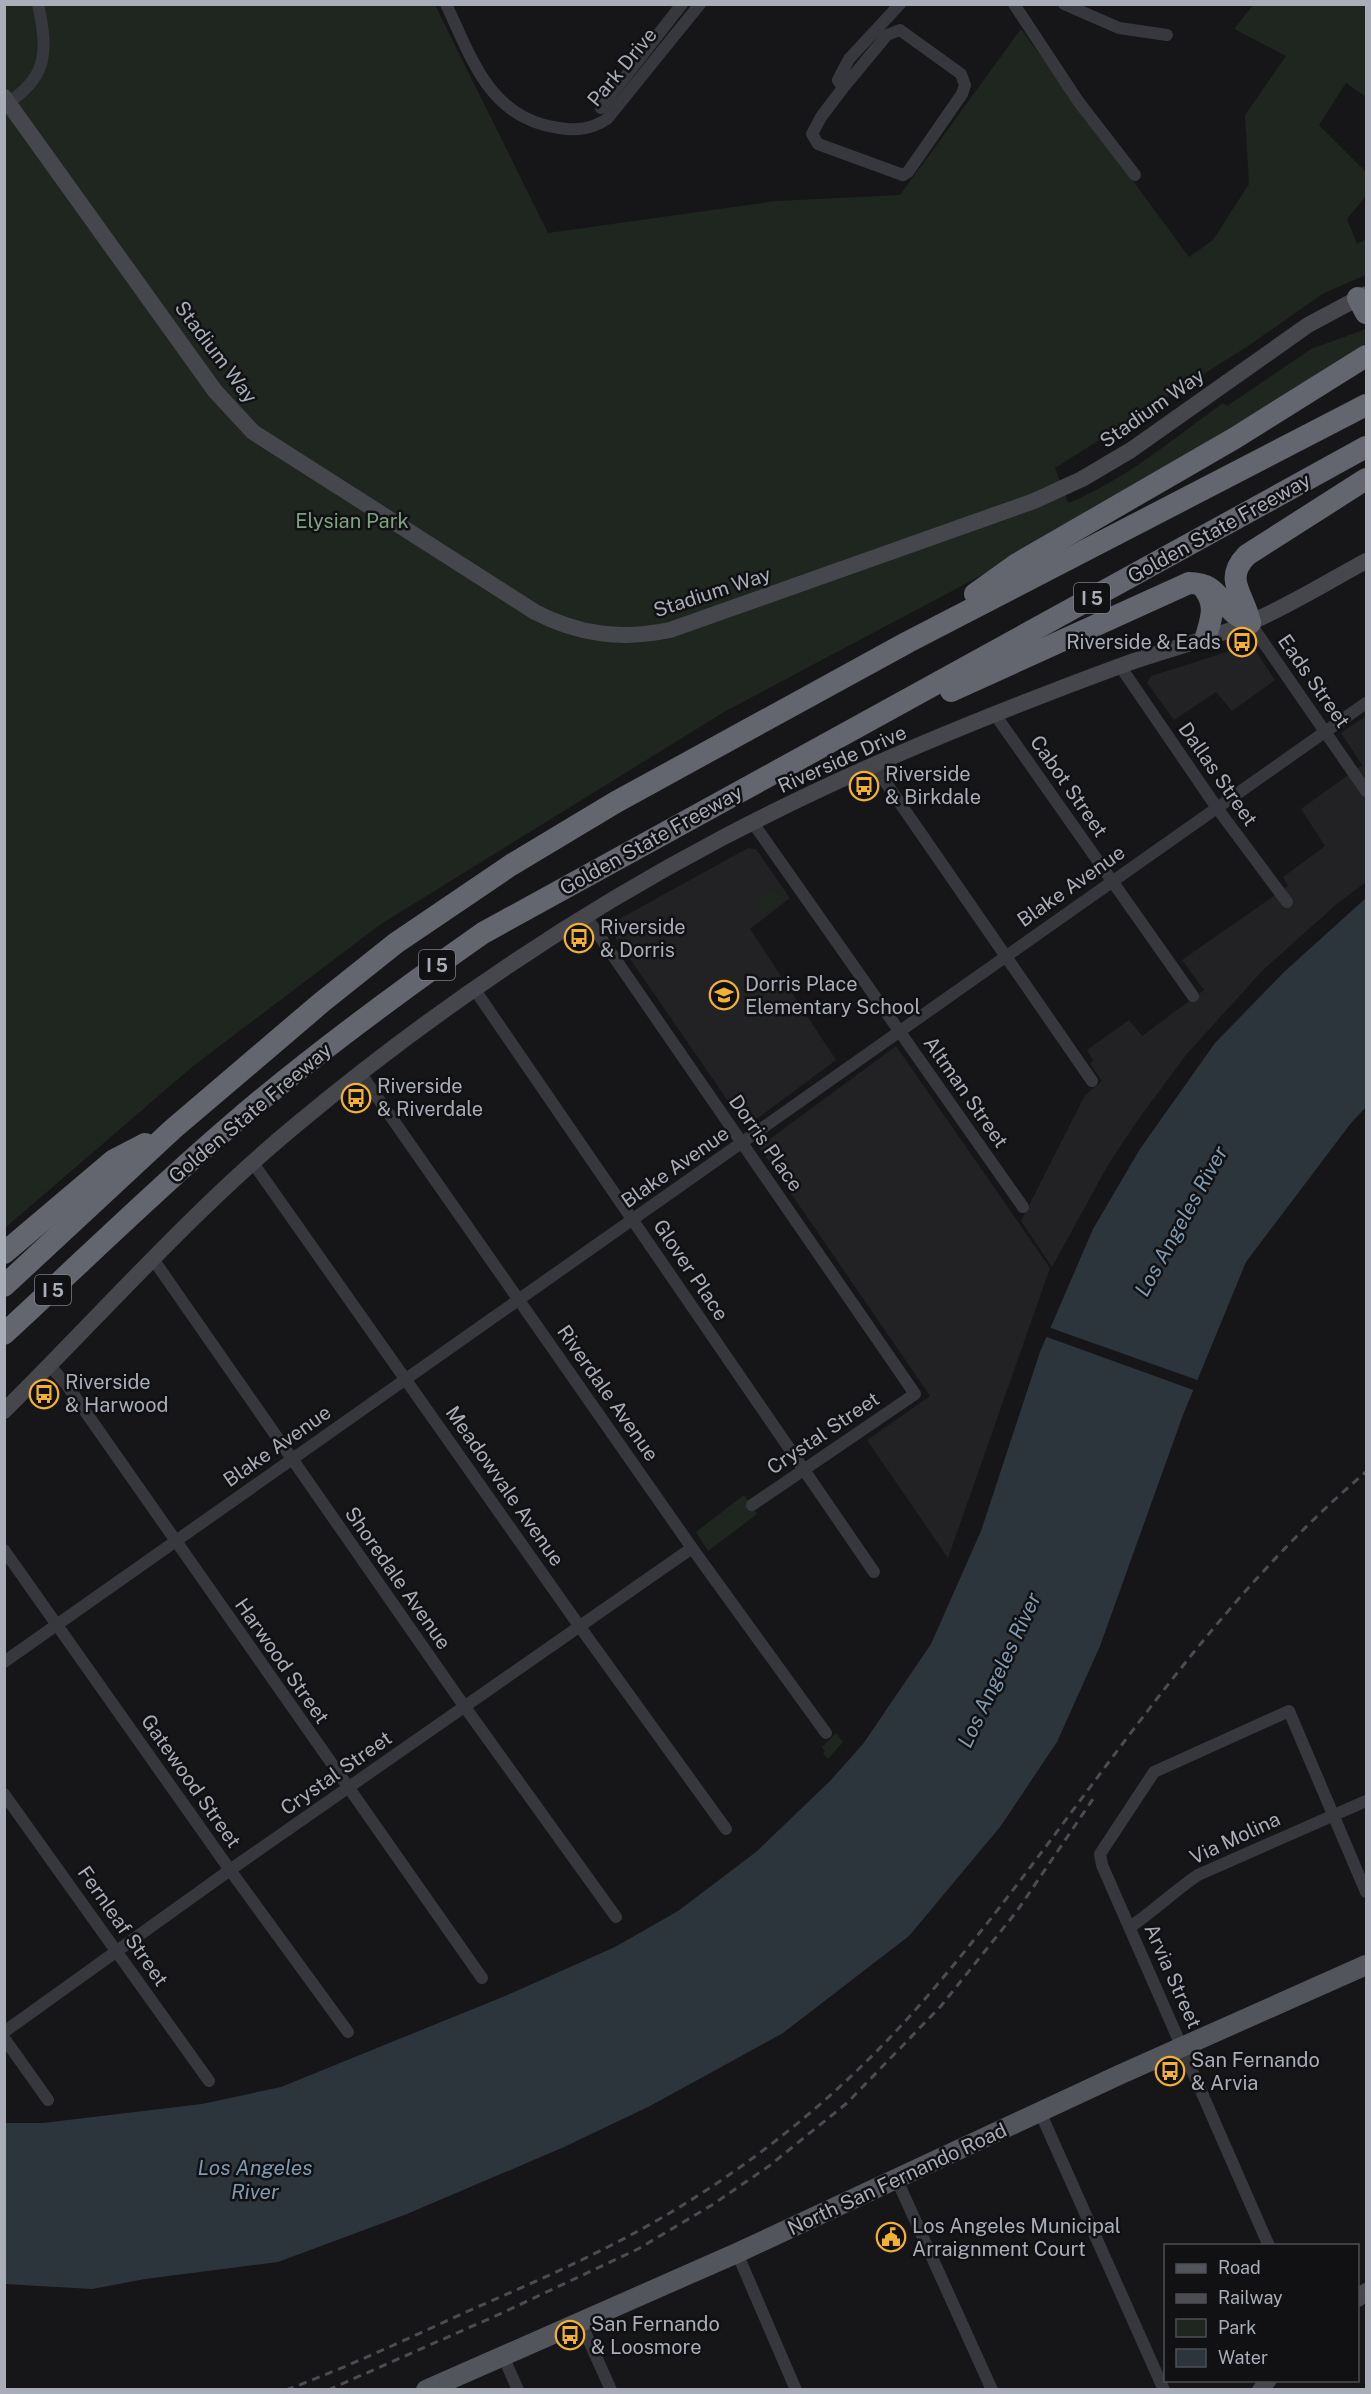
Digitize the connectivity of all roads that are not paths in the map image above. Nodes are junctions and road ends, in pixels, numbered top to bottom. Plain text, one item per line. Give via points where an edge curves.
1 (38, 4) edge
2 (446, 4) edge
3 (682, 4) edge
4 (700, 4) edge
5 (900, 4) edge
6 (1014, 4) edge
7 (1064, 4) edge
8 (1167, 35) dead end
9 (843, 88) junction
10 (6, 102) edge
11 (601, 108) dead end
12 (1135, 175) dead end
13 (1364, 301) edge
14 (1366, 356) edge
15 (1366, 390) edge
16 (1366, 405) edge
17 (1366, 447) edge
18 (1266, 456) junction
19 (1366, 479) edge
20 (1366, 562) edge
21 (1199, 583) junction
22 (1250, 622) junction
23 (1206, 636) junction
24 (908, 642) junction
25 (1120, 666) junction
26 (1366, 703) edge
27 (996, 716) junction
28 (1326, 732) junction
29 (817, 748) junction
30 (875, 766) junction
31 (1366, 791) edge
32 (1217, 808) junction
33 (753, 823) junction
34 (1112, 882) junction
35 (1287, 902) dead end
36 (585, 915) junction
37 (1005, 957) junction
38 (475, 990) junction
39 (1193, 996) dead end
40 (899, 1031) junction
41 (361, 1074) junction
42 (1092, 1081) dead end
43 (173, 1129) junction
44 (743, 1143) junction
45 (253, 1163) junction
46 (1023, 1207) dead end
47 (633, 1220) junction
48 (4, 1253) edge
49 (153, 1259) junction
50 (4, 1286) edge
51 (518, 1299) junction
52 (4, 1334) edge
53 (50, 1366) junction
54 (406, 1378) junction
55 (915, 1394) joint
56 (4, 1411) edge
57 (291, 1460) junction
58 (804, 1470) junction
59 (752, 1505) dead end
60 (175, 1542) junction
61 (692, 1548) junction
62 (4, 1550) edge
63 (874, 1572) dead end
64 (57, 1624) junction
65 (580, 1628) junction
66 (4, 1662) edge
67 (465, 1707) junction
68 (826, 1733) dead end
69 (348, 1790) junction
70 (4, 1794) edge
71 (1366, 1801) edge
72 (1334, 1815) junction
73 (726, 1829) dead end
74 (230, 1870) junction
75 (1366, 1893) edge
76 (616, 1917) dead end
77 (1130, 1927) junction
78 (118, 1952) junction
79 (1366, 1965) edge
80 (482, 1978) dead end
81 (4, 2032) edge
82 (348, 2032) dead end
83 (4, 2038) edge
84 (1183, 2046) junction
85 (209, 2081) dead end
86 (48, 2100) dead end
87 (1040, 2112) junction
88 (897, 2180) junction
89 (1268, 2244) edge
90 (737, 2253) junction
91 (581, 2323) junction
92 (503, 2356) junction
93 (426, 2390) edge
94 (518, 2390) edge
95 (611, 2390) edge
96 (796, 2390) edge
97 (992, 2390) edge
98 (1164, 2390) edge

1 - 10 street via 45,54 40,70 35,80
2 - 4 street, Park Drive via 482,78 511,111 547,126 569,129 593,128 607,119
3 - 11 street
5 - 9 street via 849,59 838,80
6 - 12 street via 1078,101
7 - 8 street via 1119,28
9 - 9 street via 887,35 900,30 961,74 965,85 903,175 818,144 812,134
10 - 13 main road, Stadium Way via 215,391 253,432 535,612 556,623 601,634 647,635 670,630 1058,490 1107,465 1324,315
14 - 24 highway via 1235,438 1017,564
15 - 18 highway
16 - 18 highway, Golden State Freeway / I 5
17 - 29 highway, Golden State Freeway / I 5
18 - 24 highway, Golden State Freeway / I 5
19 - 22 highway via 1239,563 1236,588 1247,606
20 - 22 main road, Riverside Drive
21 - 22 highway via 1217,591 1233,613
21 - 23 highway via 1212,602
21 - 29 highway via 1180,585 871,728
22 - 23 main road, Riverside Drive
22 - 28 street, Eads Street
23 - 25 main road, Riverside Drive
24 - 43 highway, Golden State Freeway / I 5 via 616,802 511,865 387,950
25 - 27 main road, Riverside Drive
25 - 32 street, Dallas Street
26 - 28 street, Blake Avenue
27 - 30 main road, Riverside Drive
27 - 34 street, Cabot Street
28 - 31 street, Eads Street
28 - 32 street, Blake Avenue
29 - 52 highway, Golden State Freeway / I 5 via 483,933 391,998 227,1129
30 - 33 main road, Riverside Drive
30 - 37 street
32 - 34 street, Blake Avenue
32 - 35 street, Dallas Street
33 - 36 main road, Riverside Drive
33 - 40 street, Altman Street
34 - 37 street, Blake Avenue
34 - 39 street, Cabot Street
36 - 38 main road, Riverside Drive via 531,948
36 - 44 street, Dorris Place
37 - 40 street, Blake Avenue
37 - 42 street
38 - 41 main road, Riverside Drive
38 - 47 street, Glover Place
40 - 44 street, Blake Avenue
40 - 46 street, Altman Street
41 - 45 main road, Riverside Drive
41 - 51 street, Riverdale Avenue
43 - 48 highway via 114,1160
43 - 50 highway, Golden State Freeway / I 5
44 - 47 street, Blake Avenue
44 - 55 street, Dorris Place
45 - 49 main road, Riverside Drive
45 - 54 street, Meadowvale Avenue
47 - 51 street, Blake Avenue
47 - 58 street, Glover Place
49 - 53 main road, Riverside Drive
49 - 57 street, Shoredale Avenue
51 - 54 street, Blake Avenue
51 - 61 street, Riverdale Avenue
53 - 56 main road, Riverside Drive
53 - 60 street, Harwood Street
54 - 57 street, Blake Avenue
54 - 65 street, Meadowvale Avenue
55 - 58 street, Crystal Street
57 - 60 street, Blake Avenue
57 - 67 street, Shoredale Avenue
58 - 59 street, Crystal Street
58 - 63 street, Glover Place
60 - 64 street, Blake Avenue
60 - 69 street, Harwood Street
61 - 65 street, Crystal Street
61 - 68 street, Riverdale Avenue
62 - 64 street, Gatewood Street
64 - 66 street, Blake Avenue
64 - 74 street, Gatewood Street
65 - 67 street, Crystal Street
65 - 73 street, Meadowvale Avenue
67 - 69 street, Crystal Street
67 - 76 street, Shoredale Avenue
69 - 74 street, Crystal Street
69 - 80 street, Harwood Street
70 - 78 street, Fernleaf Street
71 - 72 street, Via Molina
72 - 75 street
72 - 77 street, Via Molina via 1198,1875
72 - 77 street, Arvia Street via 1289,1711 1154,1772 1100,1854
74 - 78 street, Crystal Street
74 - 82 street, Gatewood Street
77 - 84 street, Arvia Street
78 - 81 street, Crystal Street
78 - 85 street, Fernleaf Street
79 - 84 main road, North San Fernando Road
83 - 86 street
84 - 87 main road, North San Fernando Road
84 - 89 street, Arvia Street
87 - 88 main road, North San Fernando Road
87 - 98 street
88 - 90 main road, North San Fernando Road
88 - 97 street
90 - 91 main road, North San Fernando Road
90 - 96 street
91 - 92 main road, North San Fernando Road
91 - 95 street
92 - 93 main road, North San Fernando Road
92 - 94 street

